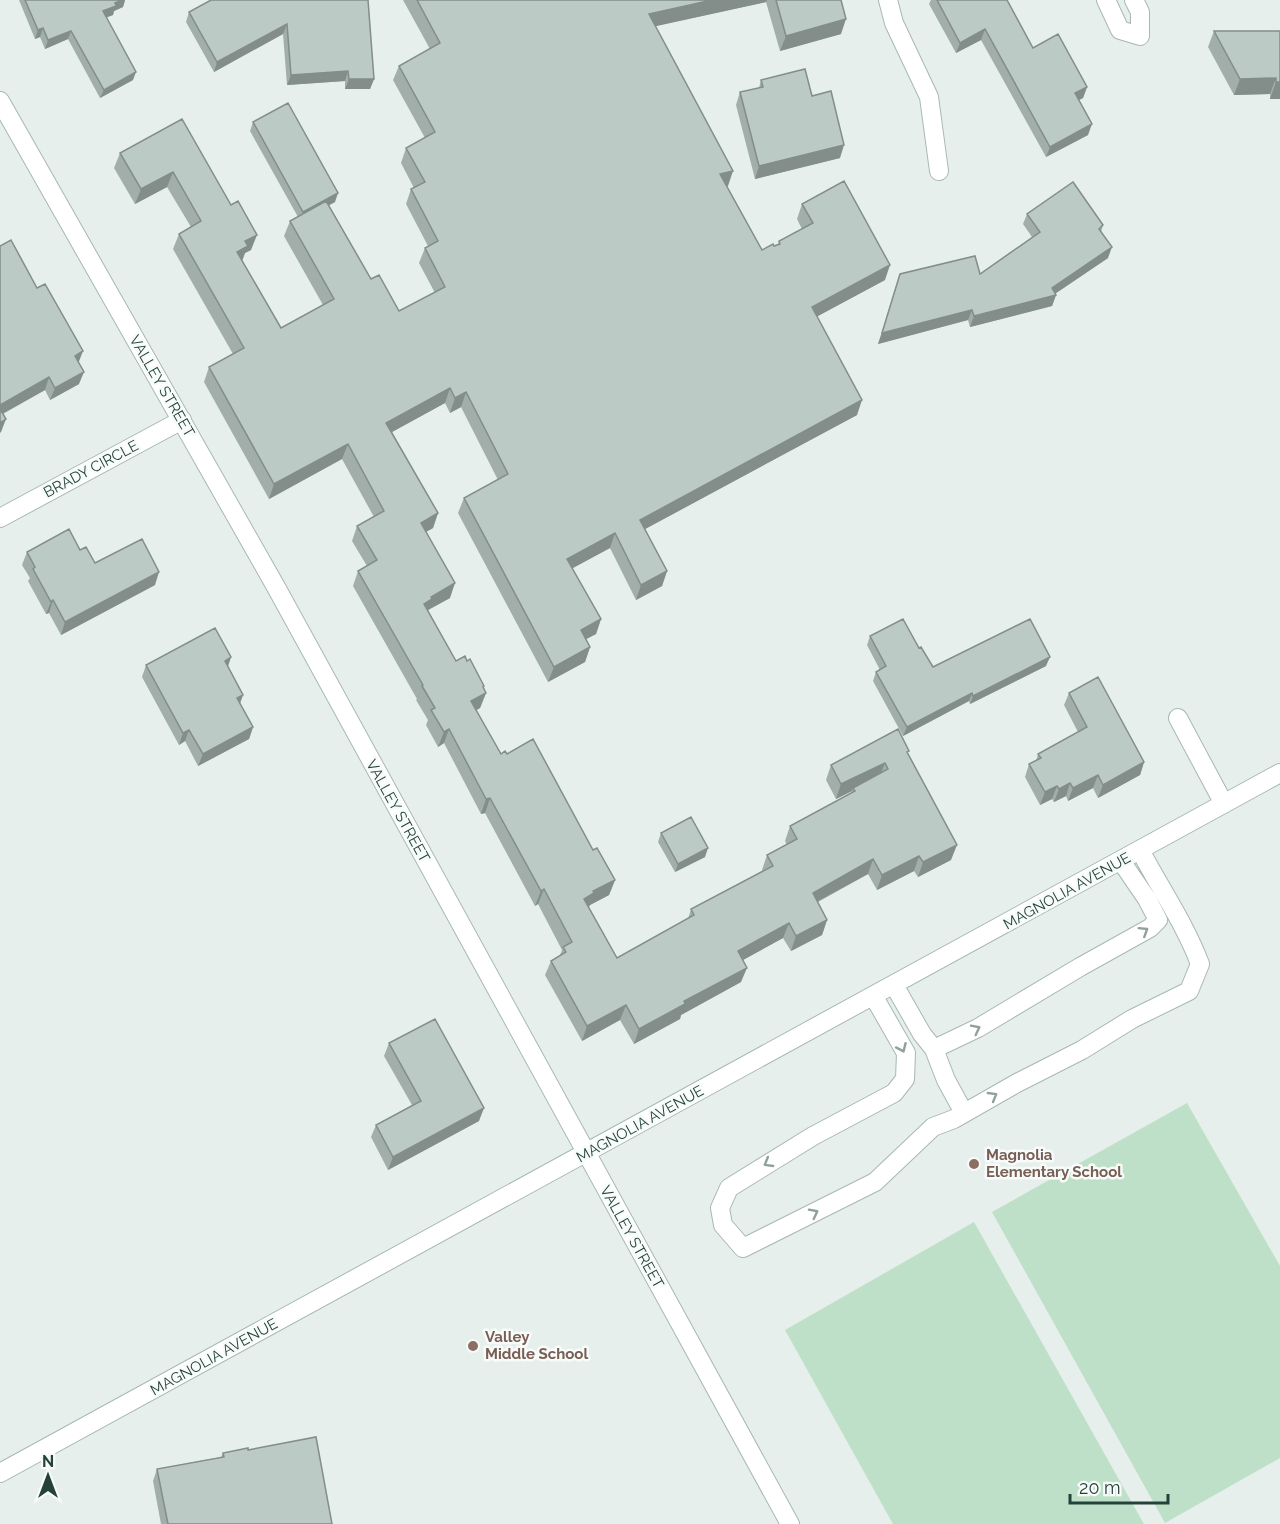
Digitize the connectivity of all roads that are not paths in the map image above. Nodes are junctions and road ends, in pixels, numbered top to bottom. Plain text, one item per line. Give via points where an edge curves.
1 (888, 0) edge
2 (1106, 0) edge
3 (1134, 0) edge
4 (0, 101) edge
5 (939, 171) dead end
6 (182, 420) junction
7 (0, 518) edge
8 (1178, 718) dead end
9 (1280, 773) edge
10 (1224, 804) junction
11 (1140, 850) junction
12 (1121, 861) junction
13 (894, 985) junction
14 (874, 996) junction
15 (934, 1049) junction
16 (964, 1113) junction
17 (586, 1154) junction
18 (0, 1473) edge
19 (790, 1524) edge

1 - 5 street via 894,23 928,97
2 - 3 street via 1120,30 1140,36 1140,12
4 - 6 street, VALLEY STREET
6 - 7 street, BRADY CIRCLE
6 - 17 street, VALLEY STREET
8 - 10 street
9 - 10 street, MAGNOLIA AVENUE
10 - 11 street, MAGNOLIA AVENUE
11 - 12 street, MAGNOLIA AVENUE
16 -> 11 street via 1189,991 1200,964 1190,936
12 - 13 street, MAGNOLIA AVENUE
15 -> 12 street via 978,1028 1158,921
13 - 14 street, MAGNOLIA AVENUE
13 - 15 street
14 -> 16 street via 906,1053 905,1079 894,1093 813,1136 729,1188 720,1208 723,1225 743,1248 875,1182 933,1127
14 - 17 street, MAGNOLIA AVENUE
15 - 16 street
17 - 18 street, MAGNOLIA AVENUE
17 - 19 street, VALLEY STREET

